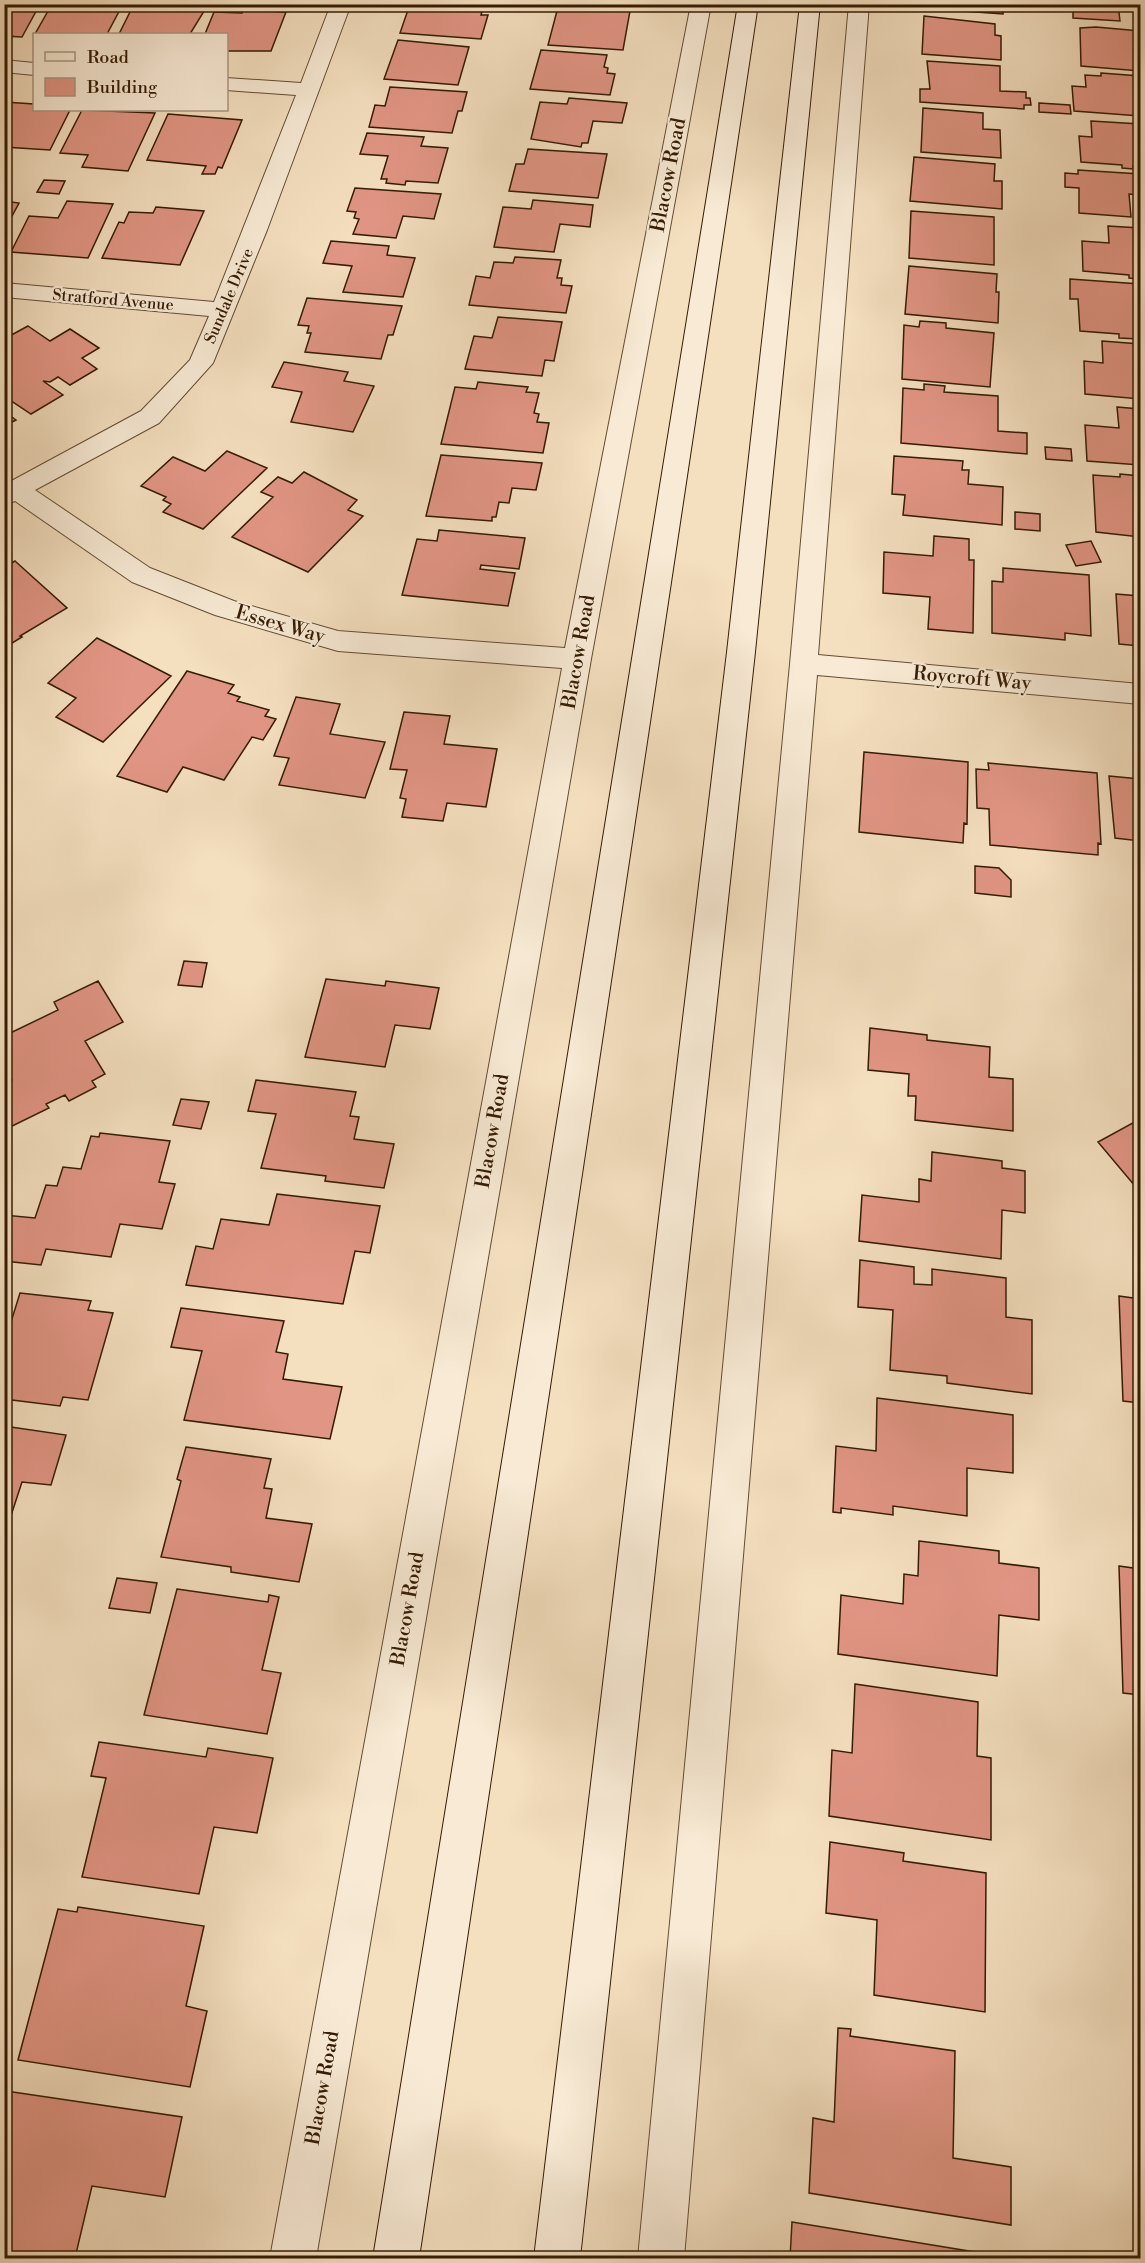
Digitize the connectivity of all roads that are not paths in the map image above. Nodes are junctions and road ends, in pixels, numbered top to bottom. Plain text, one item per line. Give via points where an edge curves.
1 (341, 4) edge
2 (701, 4) edge
3 (748, 4) edge
4 (810, 4) edge
5 (859, 4) edge
6 (4, 66) edge
7 (33, 69) edge
8 (228, 84) edge
9 (308, 90) junction
10 (4, 290) edge
11 (222, 310) junction
12 (10, 493) edge
13 (577, 659) junction
14 (804, 664) junction
15 (1140, 694) edge
16 (293, 2259) edge
17 (396, 2259) edge
18 (557, 2259) edge
19 (661, 2259) edge

1 - 9 street, Sundale Drive
2 - 13 street, Blacow Road
3 - 17 street
4 - 18 street via 743,640
5 - 14 street
6 - 7 street
8 - 9 street
9 - 11 street, Sundale Drive
10 - 11 street, Stratford Avenue
11 - 12 street, Sundale Drive via 201,363 150,417
12 - 13 street, Essex Way via 141,575 225,608 338,641
13 - 16 street, Blacow Road
14 - 15 street, Roycroft Way
14 - 19 street

